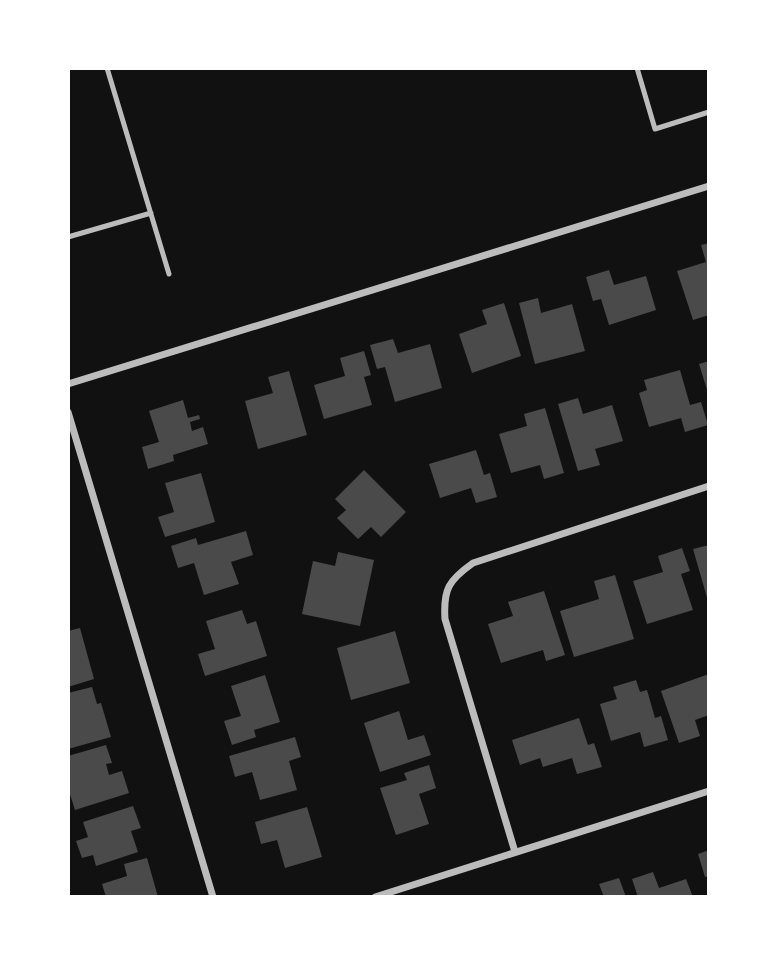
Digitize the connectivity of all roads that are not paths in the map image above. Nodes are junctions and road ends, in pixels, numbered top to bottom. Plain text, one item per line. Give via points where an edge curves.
1 (107, 68) edge
2 (637, 68) edge
3 (709, 112) edge
4 (709, 186) edge
5 (151, 213) junction
6 (68, 237) edge
7 (169, 274) dead end
8 (68, 384) edge
9 (68, 412) edge
10 (709, 486) edge
11 (709, 791) edge
12 (515, 852) junction
13 (213, 897) edge
14 (374, 897) edge

1 - 5 lane
2 - 3 lane via 655,129
4 - 8 street
5 - 6 lane
5 - 7 lane
9 - 13 street
10 - 12 street via 473,563 448,585 445,619
11 - 12 street
12 - 14 street

